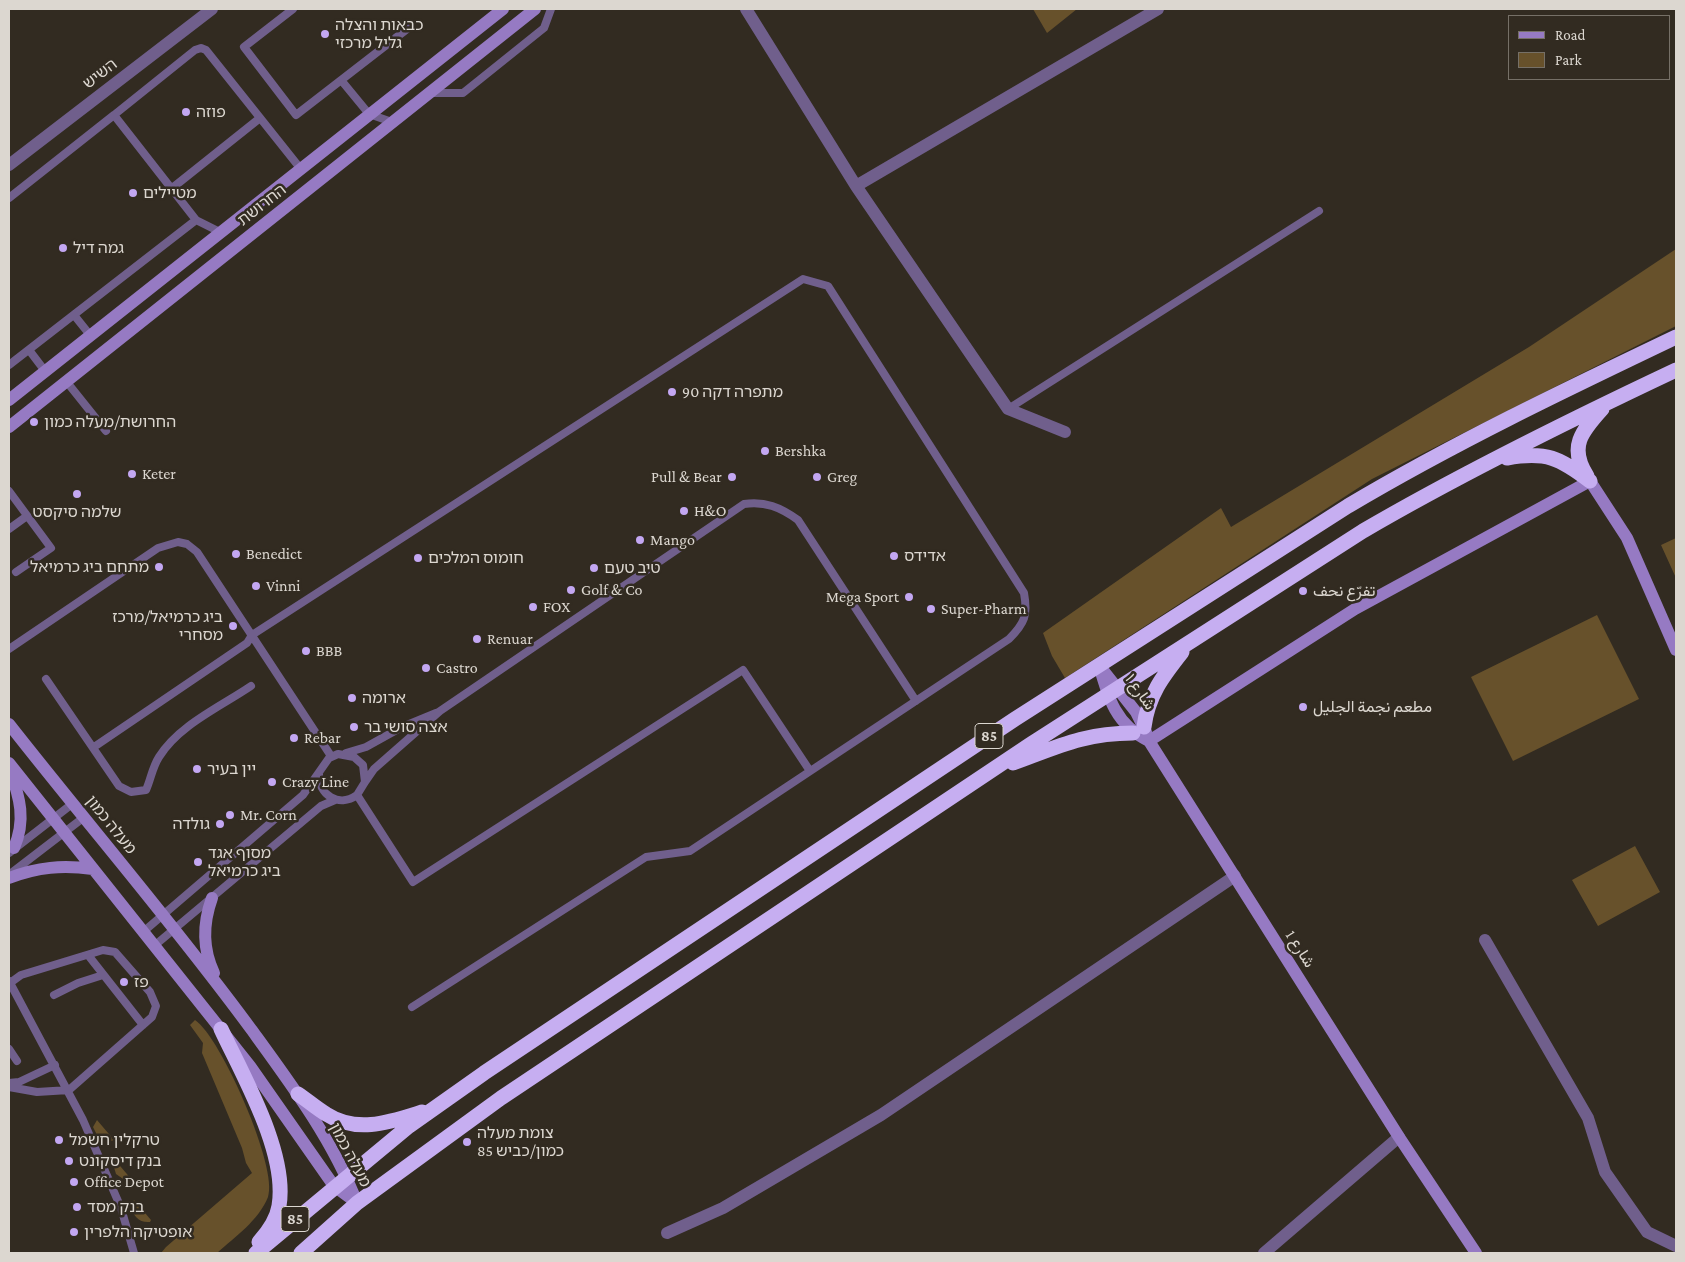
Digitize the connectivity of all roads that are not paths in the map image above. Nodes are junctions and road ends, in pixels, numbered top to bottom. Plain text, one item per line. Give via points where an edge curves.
1 (212, 9) edge
2 (293, 9) edge
3 (503, 9) edge
4 (535, 9) edge
5 (551, 9) edge
6 (746, 9) edge
7 (1158, 9) edge
8 (411, 26) dead end
9 (341, 80) junction
10 (429, 93) junction
11 (369, 114) junction
12 (114, 115) junction
13 (260, 118) junction
14 (392, 122) junction
15 (9, 165) edge
16 (300, 168) junction
17 (856, 186) junction
18 (171, 189) junction
19 (9, 198) edge
20 (1319, 211) dead end
21 (196, 220) junction
22 (220, 232) junction
23 (74, 315) junction
24 (90, 335) junction
25 (1676, 337) edge
26 (29, 350) junction
27 (9, 365) edge
28 (1676, 370) edge
29 (45, 371) junction
30 (66, 381) junction
31 (9, 400) edge
32 (1607, 403) junction
33 (1008, 409) junction
34 (9, 427) edge
35 (106, 431) dead end
36 (1065, 432) dead end
37 (1491, 460) junction
38 (1590, 481) junction
39 (9, 491) edge
40 (27, 516) junction
41 (9, 529) edge
42 (16, 572) dead end
43 (252, 635) junction
44 (1192, 641) junction
45 (9, 649) edge
46 (1676, 650) edge
47 (1099, 665) junction
48 (46, 679) dead end
49 (251, 686) dead end
50 (1113, 691) junction
51 (916, 701) junction
52 (440, 711) junction
53 (9, 724) edge
54 (1138, 730) junction
55 (1149, 741) junction
56 (94, 747) junction
57 (344, 754) junction
58 (331, 756) junction
59 (9, 764) edge
60 (810, 771) junction
61 (988, 773) junction
62 (318, 774) junction
63 (366, 782) junction
64 (357, 795) junction
65 (335, 800) junction
66 (72, 804) junction
67 (53, 818) junction
68 (83, 818) junction
69 (64, 832) junction
70 (12, 850) edge
71 (93, 869) junction
72 (9, 876) edge
73 (1235, 876) junction
74 (212, 898) junction
75 (163, 914) junction
76 (175, 929) junction
77 (143, 932) junction
78 (1485, 940) dead end
79 (154, 946) junction
80 (88, 954) junction
81 (103, 975) junction
82 (9, 982) edge
83 (221, 989) junction
84 (54, 995) dead end
85 (412, 1007) dead end
86 (143, 1025) junction
87 (221, 1029) junction
88 (9, 1049) edge
89 (17, 1061) dead end
90 (55, 1065) junction
91 (9, 1083) edge
92 (9, 1087) edge
93 (69, 1090) junction
94 (298, 1094) junction
95 (433, 1109) junction
96 (1399, 1137) junction
97 (347, 1176) junction
98 (334, 1186) junction
99 (357, 1203) junction
100 (667, 1233) dead end
101 (1676, 1246) edge
102 (134, 1253) edge
103 (250, 1253) edge
104 (256, 1253) edge
105 (301, 1253) edge
106 (1264, 1253) edge
107 (1476, 1253) edge

1 - 15 street, השיש
2 - 9 lane via 244,47 296,115
3 - 11 street, החרושת
4 - 10 street, החרושת
5 - 10 lane via 544,28 463,92
6 - 17 street
7 - 17 street
8 - 9 lane
9 - 11 lane
10 - 14 street, החרושת
11 - 14 lane
11 - 16 street, החרושת
12 - 13 lane via 201,48 206,50
12 - 18 lane
12 - 19 lane
13 - 16 lane
13 - 18 lane
14 - 30 street, החרושת
16 - 22 street, החרושת
17 - 33 street
18 - 21 lane
20 - 33 lane
21 - 22 lane
21 - 23 lane
22 - 24 street, החרושת
23 - 24 lane
23 - 26 lane
24 - 29 street, החרושת
25 - 47 highway, 85 via 1404,473
26 - 27 lane
26 - 29 lane
28 - 32 highway, 85
29 - 31 street, החרושת
30 - 34 street, החרושת
30 - 35 lane
32 - 37 highway, 85
32 - 38 highway via 1578,440 1580,466
33 - 36 street
37 - 38 highway via 1526,454 1548,455 1566,463
37 - 44 highway, 85 via 1363,531
38 - 46 street via 1627,538
38 - 55 street via 1355,610
39 - 40 lane
40 - 41 lane
40 - 42 lane via 51,548
43 - 45 lane via 193,547 178,542 144,556
43 - 51 lane via 803,280 828,286 1024,593 1026,608 1022,626 1009,639
43 - 56 lane via 247,643
43 - 58 lane
44 - 50 highway, 85
44 - 54 highway via 1159,681
47 - 50 street
47 - 95 highway, 85
48 - 56 lane
49 - 56 lane via 169,743 152,769 144,791 131,792 119,786
50 - 54 street via 1119,717
50 - 61 highway, 85
51 - 52 lane via 798,520 785,510 757,502 744,504
51 - 60 lane
52 - 57 lane via 402,727 366,748
52 - 63 lane via 374,769
53 - 66 street, מעלה כמון
54 - 55 street
54 - 61 highway via 1071,741
55 - 73 street, شارع 1
57 - 58 lane
57 - 63 lane via 354,756 360,762 365,769
58 - 62 lane via 324,761
59 - 67 street, מעלה כמון
59 - 70 street via 22,820 21,833
60 - 64 lane via 743,670 413,882
60 - 85 lane via 690,850 646,857
61 - 99 highway, 85 via 501,1098
62 - 65 lane via 321,788
62 - 75 lane via 303,794
63 - 64 lane
64 - 65 lane via 346,801
65 - 74 lane via 321,806
66 - 67 lane
66 - 68 street, מעלה כמון
67 - 69 street, מעלה כמון
67 - 70 lane
68 - 69 lane
68 - 75 street, מעלה כמון
69 - 71 street, מעלה כמון
69 - 72 lane
71 - 72 street via 61,865
71 - 77 street, מעלה כמון
73 - 96 street, شارع 1
73 - 100 street via 881,1115 724,1208
74 - 76 lane
74 - 83 street via 206,915 205,945
75 - 76 street, מעלה כמון
75 - 77 lane
76 - 79 lane
76 - 83 street, מעלה כמון
77 - 79 street, מעלה כמון
78 - 101 street via 1588,1118 1605,1172 1647,1232
79 - 87 street, מעלה כמון
80 - 81 lane
80 - 82 lane via 21,975
80 - 86 lane via 103,950 116,952 150,992 155,1012
81 - 84 lane
81 - 86 lane
82 - 90 lane
83 - 94 street, מעלה כמון
86 - 93 lane
87 - 98 street, מעלה כמון
87 - 103 highway via 264,1124 280,1173 279,1208 270,1229
88 - 89 lane
90 - 91 lane via 19,1082
90 - 93 lane
92 - 93 lane via 37,1092
93 - 102 lane via 121,1208
94 - 95 highway via 326,1115 346,1124 382,1124
94 - 97 street, מעלה כמון
95 - 97 highway, 85
96 - 106 street
96 - 107 street, شارع 1
97 - 98 highway, 85
97 - 99 street, מעלה כמון
98 - 99 street, מעלה כמון
98 - 104 highway, 85
99 - 105 highway, 85

